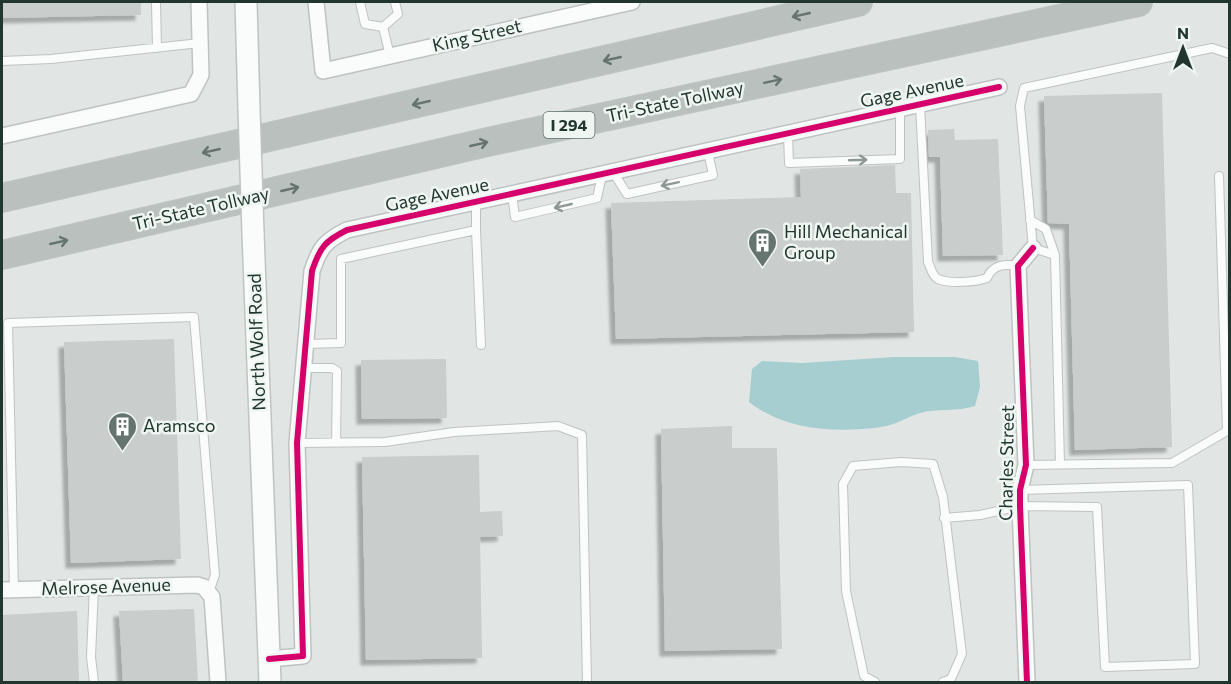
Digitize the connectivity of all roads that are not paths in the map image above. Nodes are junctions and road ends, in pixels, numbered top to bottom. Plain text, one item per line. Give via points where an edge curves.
1 (156, 2) edge
2 (199, 2) edge
3 (246, 2) edge
4 (316, 2) edge
5 (360, 2) edge
6 (395, 2) edge
7 (625, 2) edge
8 (858, 2) edge
9 (1138, 2) edge
10 (383, 27) junction
11 (200, 43) junction
12 (157, 48) junction
13 (1230, 54) edge
14 (390, 56) junction
15 (2, 61) edge
16 (999, 87) dead end
17 (920, 105) junction
18 (900, 109) junction
19 (788, 134) junction
20 (2, 136) edge
21 (708, 152) junction
22 (608, 173) junction
23 (1219, 176) dead end
24 (512, 194) junction
25 (2, 198) edge
26 (476, 202) junction
27 (1030, 220) junction
28 (476, 230) junction
29 (1033, 248) junction
30 (2, 255) edge
31 (1055, 255) junction
32 (1018, 266) junction
33 (306, 344) junction
34 (481, 345) dead end
35 (304, 368) junction
36 (297, 443) junction
37 (336, 443) junction
38 (1060, 464) junction
39 (1026, 465) junction
40 (1020, 498) junction
41 (944, 518) junction
42 (94, 587) junction
43 (8, 590) edge
44 (209, 592) junction
45 (270, 659) junction
46 (94, 682) edge
47 (218, 682) edge
48 (270, 682) edge
49 (587, 682) edge
50 (875, 682) edge
51 (943, 682) edge
52 (1027, 682) edge

1 - 12 lane
2 - 11 street
3 - 45 main road, North Wolf Road, bridge
4 - 14 street, King Street via 323,71
5 - 10 lane via 365,24
6 - 10 lane via 398,14
7 - 14 street, King Street
8 -> 25 highway
30 -> 9 highway, Tri-State Tollway / I 294 via 492,141
10 - 14 lane
11 - 12 lane
11 - 20 street via 201,75 190,94
12 - 15 lane
13 - 27 lane via 1212,48 1024,88 1020,106
16 - 17 street, Gage Avenue
17 - 18 street, Gage Avenue
17 - 32 lane via 928,262 933,275 939,280 980,281 987,278 991,269
18 - 19 street, Gage Avenue
19 -> 18 lane via 789,163 900,159
19 - 21 street, Gage Avenue
21 - 22 street, Gage Avenue
21 -> 22 lane via 713,175 627,194
22 - 24 street, Gage Avenue
22 -> 24 lane via 597,198 515,217
23 - 38 lane via 1227,431 1172,463
24 - 26 street, Gage Avenue
26 - 28 lane
26 - 33 street, Gage Avenue via 347,230 328,240 312,272
27 - 29 lane
27 - 31 lane via 1046,229
28 - 33 lane via 341,259 341,343
28 - 34 lane
29 - 31 lane
29 - 32 street
31 - 38 lane
32 - 39 street, Charles Street
33 - 35 street, Gage Avenue
35 - 36 street, Gage Avenue
35 - 37 lane via 337,371
36 - 37 lane
36 - 45 street, Gage Avenue via 303,656
37 - 49 lane via 558,426 582,435
38 - 39 lane
39 - 40 street, Charles Street
40 - 40 lane via 1188,485 1195,664 1105,667 1097,507
40 - 41 lane via 980,515
40 - 52 street, Charles Street
41 - 50 lane via 943,497 933,464 853,466 843,484 846,591 864,676
41 - 51 lane via 962,654 951,679
42 - 43 street, Melrose Avenue
42 - 44 street, Melrose Avenue via 197,585
42 - 46 lane
43 - 44 lane via 8,322 194,317 215,575
44 - 47 street
45 - 48 main road, North Wolf Road

